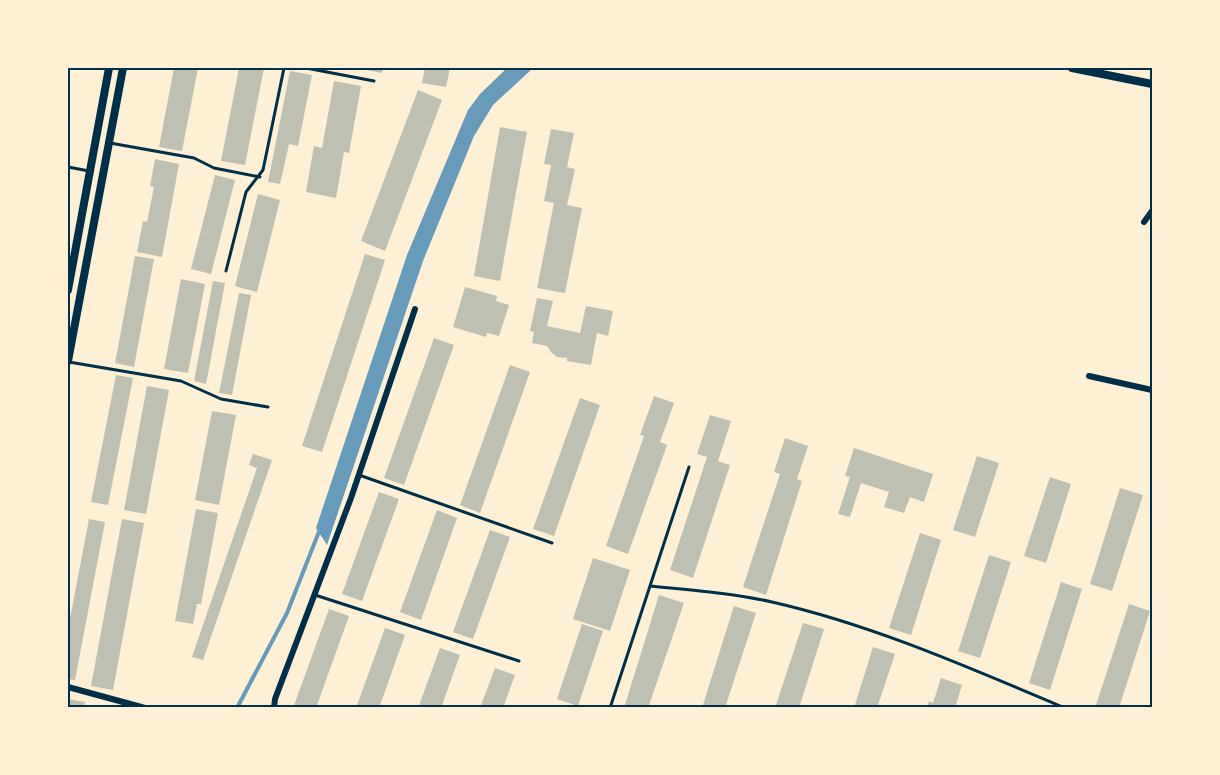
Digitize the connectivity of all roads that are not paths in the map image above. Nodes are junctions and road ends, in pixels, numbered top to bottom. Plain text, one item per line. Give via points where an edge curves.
1 (109, 68) edge
2 (123, 68) edge
3 (284, 68) edge
4 (306, 68) edge
5 (1072, 68) edge
6 (374, 81) dead end
7 (1152, 84) edge
8 (108, 143) junction
9 (68, 167) edge
10 (90, 171) junction
11 (260, 177) junction
12 (1152, 212) edge
13 (1144, 222) dead end
14 (226, 271) dead end
15 (68, 290) edge
16 (415, 309) dead end
17 (68, 362) edge
18 (1089, 376) dead end
19 (1152, 390) edge
20 (268, 407) dead end
21 (689, 467) dead end
22 (359, 475) junction
23 (552, 543) dead end
24 (650, 586) junction
25 (315, 595) junction
26 (519, 662) dead end
27 (68, 687) edge
28 (145, 708) edge
29 (274, 708) edge
30 (610, 708) edge
31 (1065, 708) edge

1 - 10 street
2 - 8 street
3 - 11 lane
4 - 6 lane
5 - 7 street
8 - 11 lane via 194,158 214,168
8 - 17 street
9 - 10 lane
10 - 15 street
11 - 14 lane via 246,192
12 - 13 street
16 - 22 street
17 - 20 lane via 182,381 221,399
18 - 19 street
21 - 24 lane
22 - 23 lane
22 - 25 street
24 - 30 lane
24 - 31 lane via 741,596 806,611 916,647
25 - 26 lane
25 - 29 street
27 - 28 street

